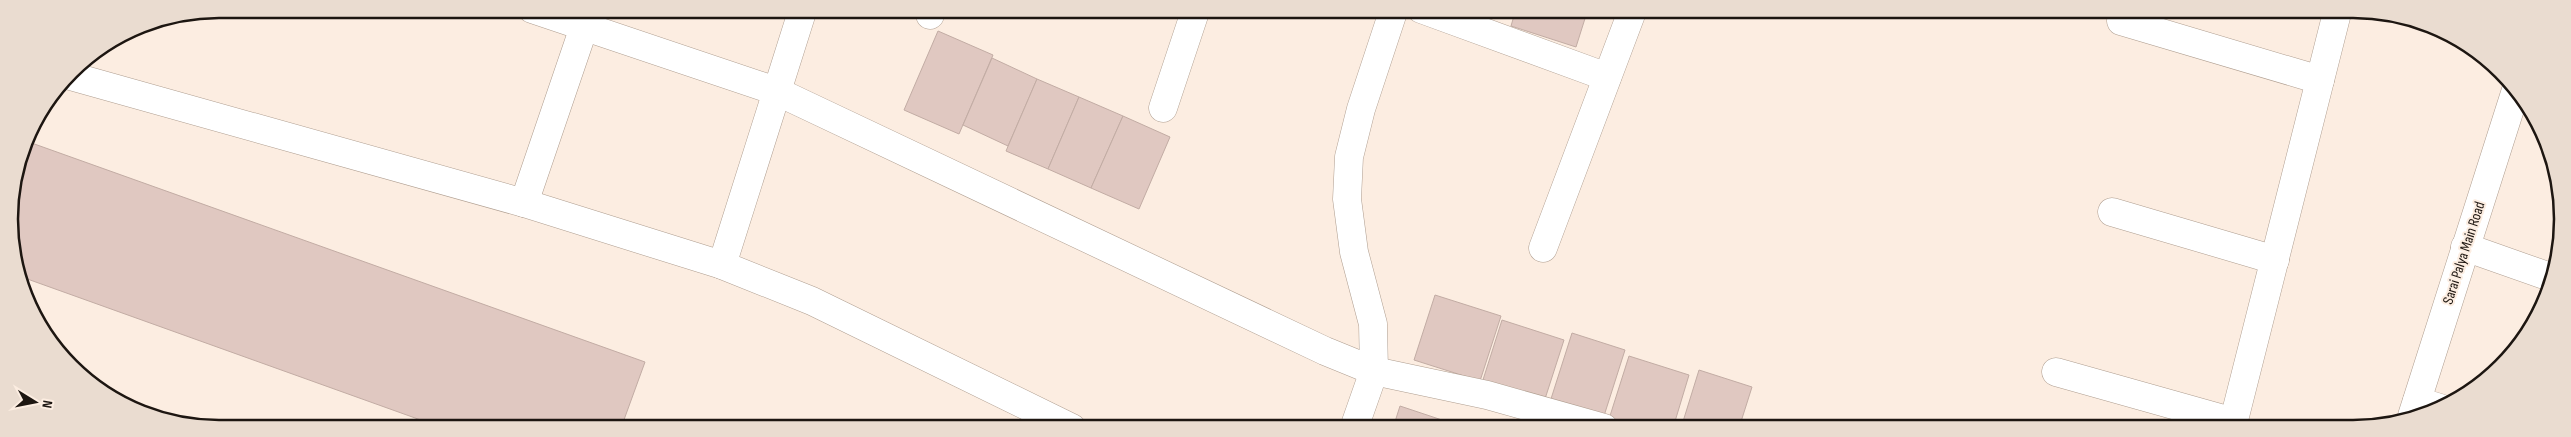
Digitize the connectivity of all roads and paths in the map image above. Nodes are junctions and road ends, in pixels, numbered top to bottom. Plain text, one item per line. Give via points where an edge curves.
1 (558, 18) edge
2 (800, 18) edge
3 (1193, 18) edge
4 (1391, 18) edge
5 (1446, 18) edge
6 (1629, 18) edge
7 (2336, 18) edge
8 (2121, 21) dead end
9 (584, 27) junction
10 (76, 76) edge
11 (1607, 77) junction
12 (2320, 80) junction
13 (776, 91) junction
14 (2513, 98) edge
15 (1163, 108) dead end
16 (524, 202) junction
17 (2112, 212) dead end
18 (2465, 247) junction
19 (1543, 248) dead end
20 (2275, 260) junction
21 (722, 265) junction
22 (2546, 275) edge
23 (1374, 371) junction
24 (2056, 372) dead end
25 (2423, 406) edge
26 (1056, 420) edge
27 (1357, 420) edge
28 (1576, 420) edge
29 (2216, 420) edge
30 (2234, 420) edge

1 - 9 street
2 - 13 street
3 - 15 street
4 - 23 street via 1349,157 1347,199 1354,252 1373,324
5 - 11 street
6 - 11 street
7 - 12 street
8 - 12 street
9 - 13 street
9 - 16 street
10 - 16 street
11 - 19 street
12 - 20 street
13 - 21 street
13 - 23 street via 1325,351
14 - 18 street, Sarai Palya Main Road
16 - 21 street
17 - 20 street
18 - 22 street
18 - 25 street, Sarai Palya Main Road
20 - 30 street
21 - 26 street via 812,301
23 - 27 street
23 - 28 street via 1487,395
24 - 29 street

